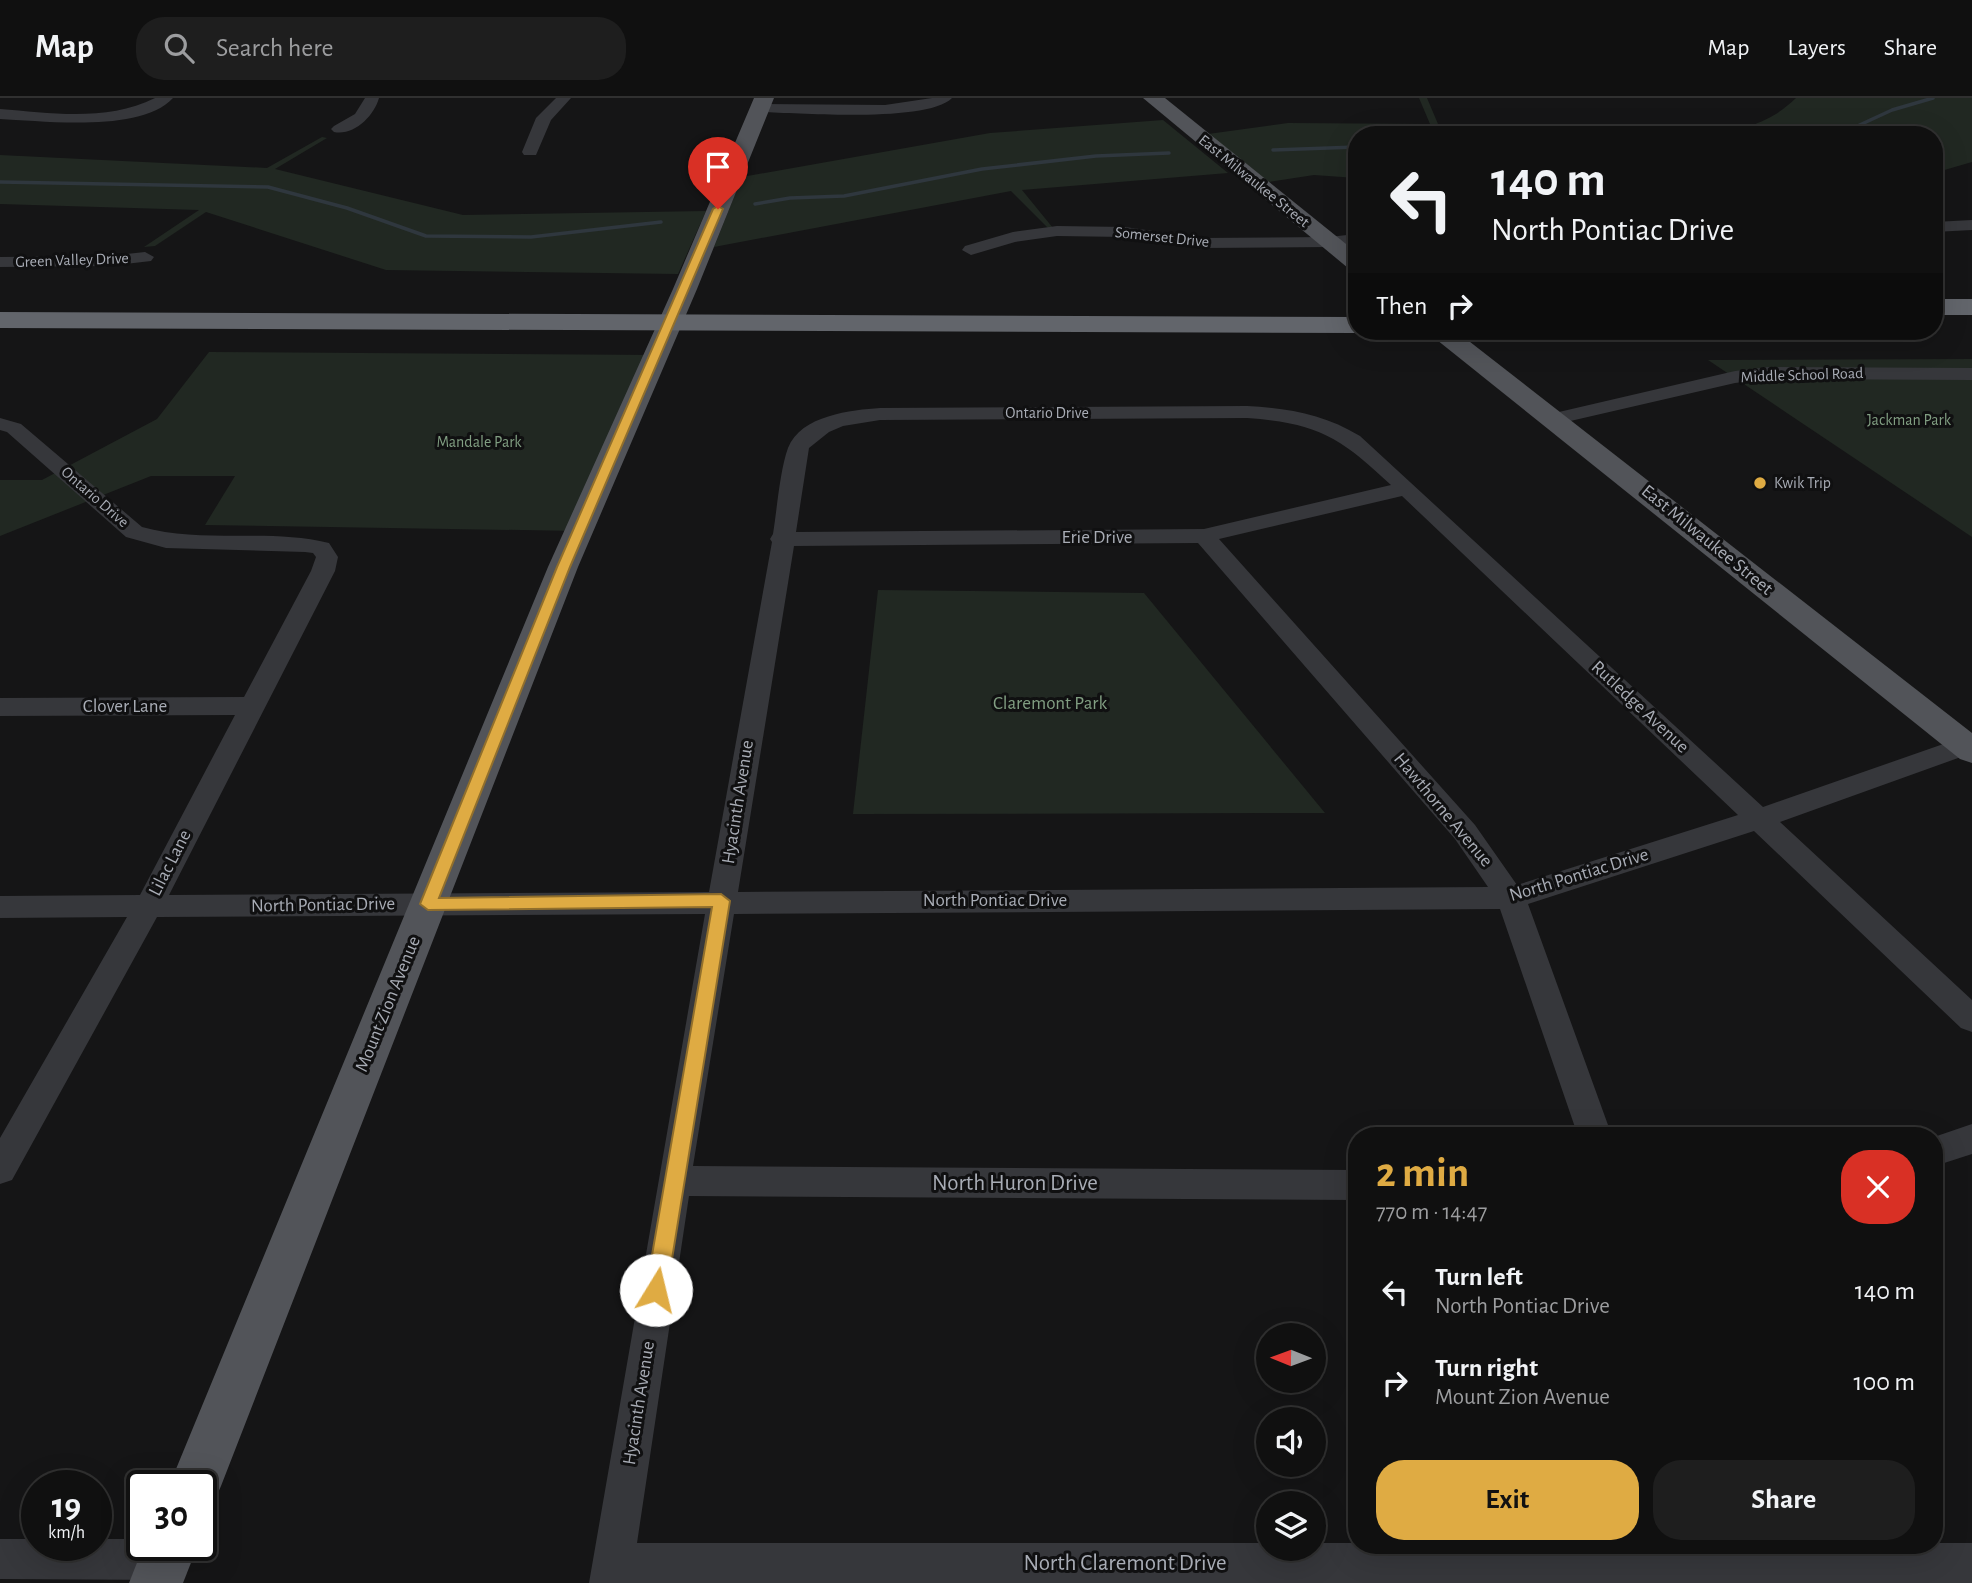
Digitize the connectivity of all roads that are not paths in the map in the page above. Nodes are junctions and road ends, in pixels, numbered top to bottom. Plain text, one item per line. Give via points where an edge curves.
1 (166, 98) edge
2 (372, 98) edge
3 (564, 98) edge
4 (945, 98) edge
5 (1153, 98) edge
6 (761, 103) edge
7 (0, 114) edge
8 (339, 129) dead end
9 (530, 152) dead end
10 (1972, 225) edge
11 (1943, 227) edge
12 (1348, 240) edge
13 (1329, 242) junction
14 (971, 250) dead end
15 (145, 257) dead end
16 (1348, 257) edge
17 (0, 262) edge
18 (0, 299) edge
19 (1943, 307) edge
20 (1972, 307) edge
21 (1348, 310) edge
22 (641, 312) junction
23 (0, 320) edge
24 (1943, 328) edge
25 (1972, 328) edge
26 (1452, 340) edge
27 (1972, 374) edge
28 (1295, 415) joint
29 (1553, 419) junction
30 (0, 424) edge
31 (804, 439) joint
32 (1407, 488) junction
33 (1204, 536) junction
34 (781, 539) junction
35 (325, 552) joint
36 (251, 706) junction
37 (0, 707) edge
38 (1969, 746) edge
39 (1759, 819) junction
40 (1511, 898) junction
41 (721, 901) junction
42 (428, 904) junction
43 (0, 907) edge
44 (148, 907) junction
45 (1972, 1019) edge
46 (1592, 1127) edge
47 (1972, 1139) edge
48 (1943, 1148) edge
49 (0, 1169) edge
50 (674, 1181) junction
51 (1348, 1185) edge
52 (201, 1470) edge
53 (0, 1559) edge
54 (164, 1563) edge
55 (1972, 1563) edge
56 (1736, 1564) edge
57 (612, 1573) edge

1 - 7 street via 152,107 100,117
2 - 8 street via 363,116
3 - 9 street via 544,118
4 - 6 street via 904,108
5 - 13 main road, East Milwaukee Street
6 - 42 main road, Mount Zion Avenue via 568,555
10 - 11 street
12 - 13 street, Somerset Drive
13 - 14 street, Somerset Drive via 1202,243 1125,232 1058,231 1013,237
13 - 16 main road, East Milwaukee Street
15 - 17 street, Green Valley Drive
18 - 22 highway
19 - 20 highway
21 - 22 highway
22 - 23 highway
24 - 25 highway
26 - 29 main road, East Milwaukee Street
27 - 29 street, Middle School Road via 1769,373
28 - 31 street, Ontario Drive via 911,413 831,421
28 - 32 street, Rutledge Avenue via 1335,427
29 - 38 main road, East Milwaukee Street
30 - 35 street, Ontario Drive via 14,428 134,533 166,541 305,545
31 - 34 street, Hyacinth Avenue
32 - 33 street, Erie Drive
32 - 39 street, Rutledge Avenue
33 - 34 street, Erie Drive
33 - 40 street, Hawthorne Avenue via 1465,832
34 - 41 street, Hyacinth Avenue
35 - 36 street, Lilac Lane via 323,571
36 - 37 street, Clover Lane
36 - 44 street, Lilac Lane
38 - 39 street, North Pontiac Drive
39 - 40 street, North Pontiac Drive
39 - 45 street, Rutledge Avenue
40 - 41 street, North Pontiac Drive
40 - 46 street, Hawthorne Avenue
41 - 42 street, North Pontiac Drive
41 - 50 street, Hyacinth Avenue
42 - 44 street, North Pontiac Drive
42 - 52 main road, Mount Zion Avenue
43 - 44 street, North Pontiac Drive
44 - 49 street, Lilac Lane
47 - 48 street
50 - 51 street, North Huron Drive
50 - 57 street, Hyacinth Avenue
53 - 54 street
55 - 56 street, North Claremont Drive
56 - 57 street, North Claremont Drive

